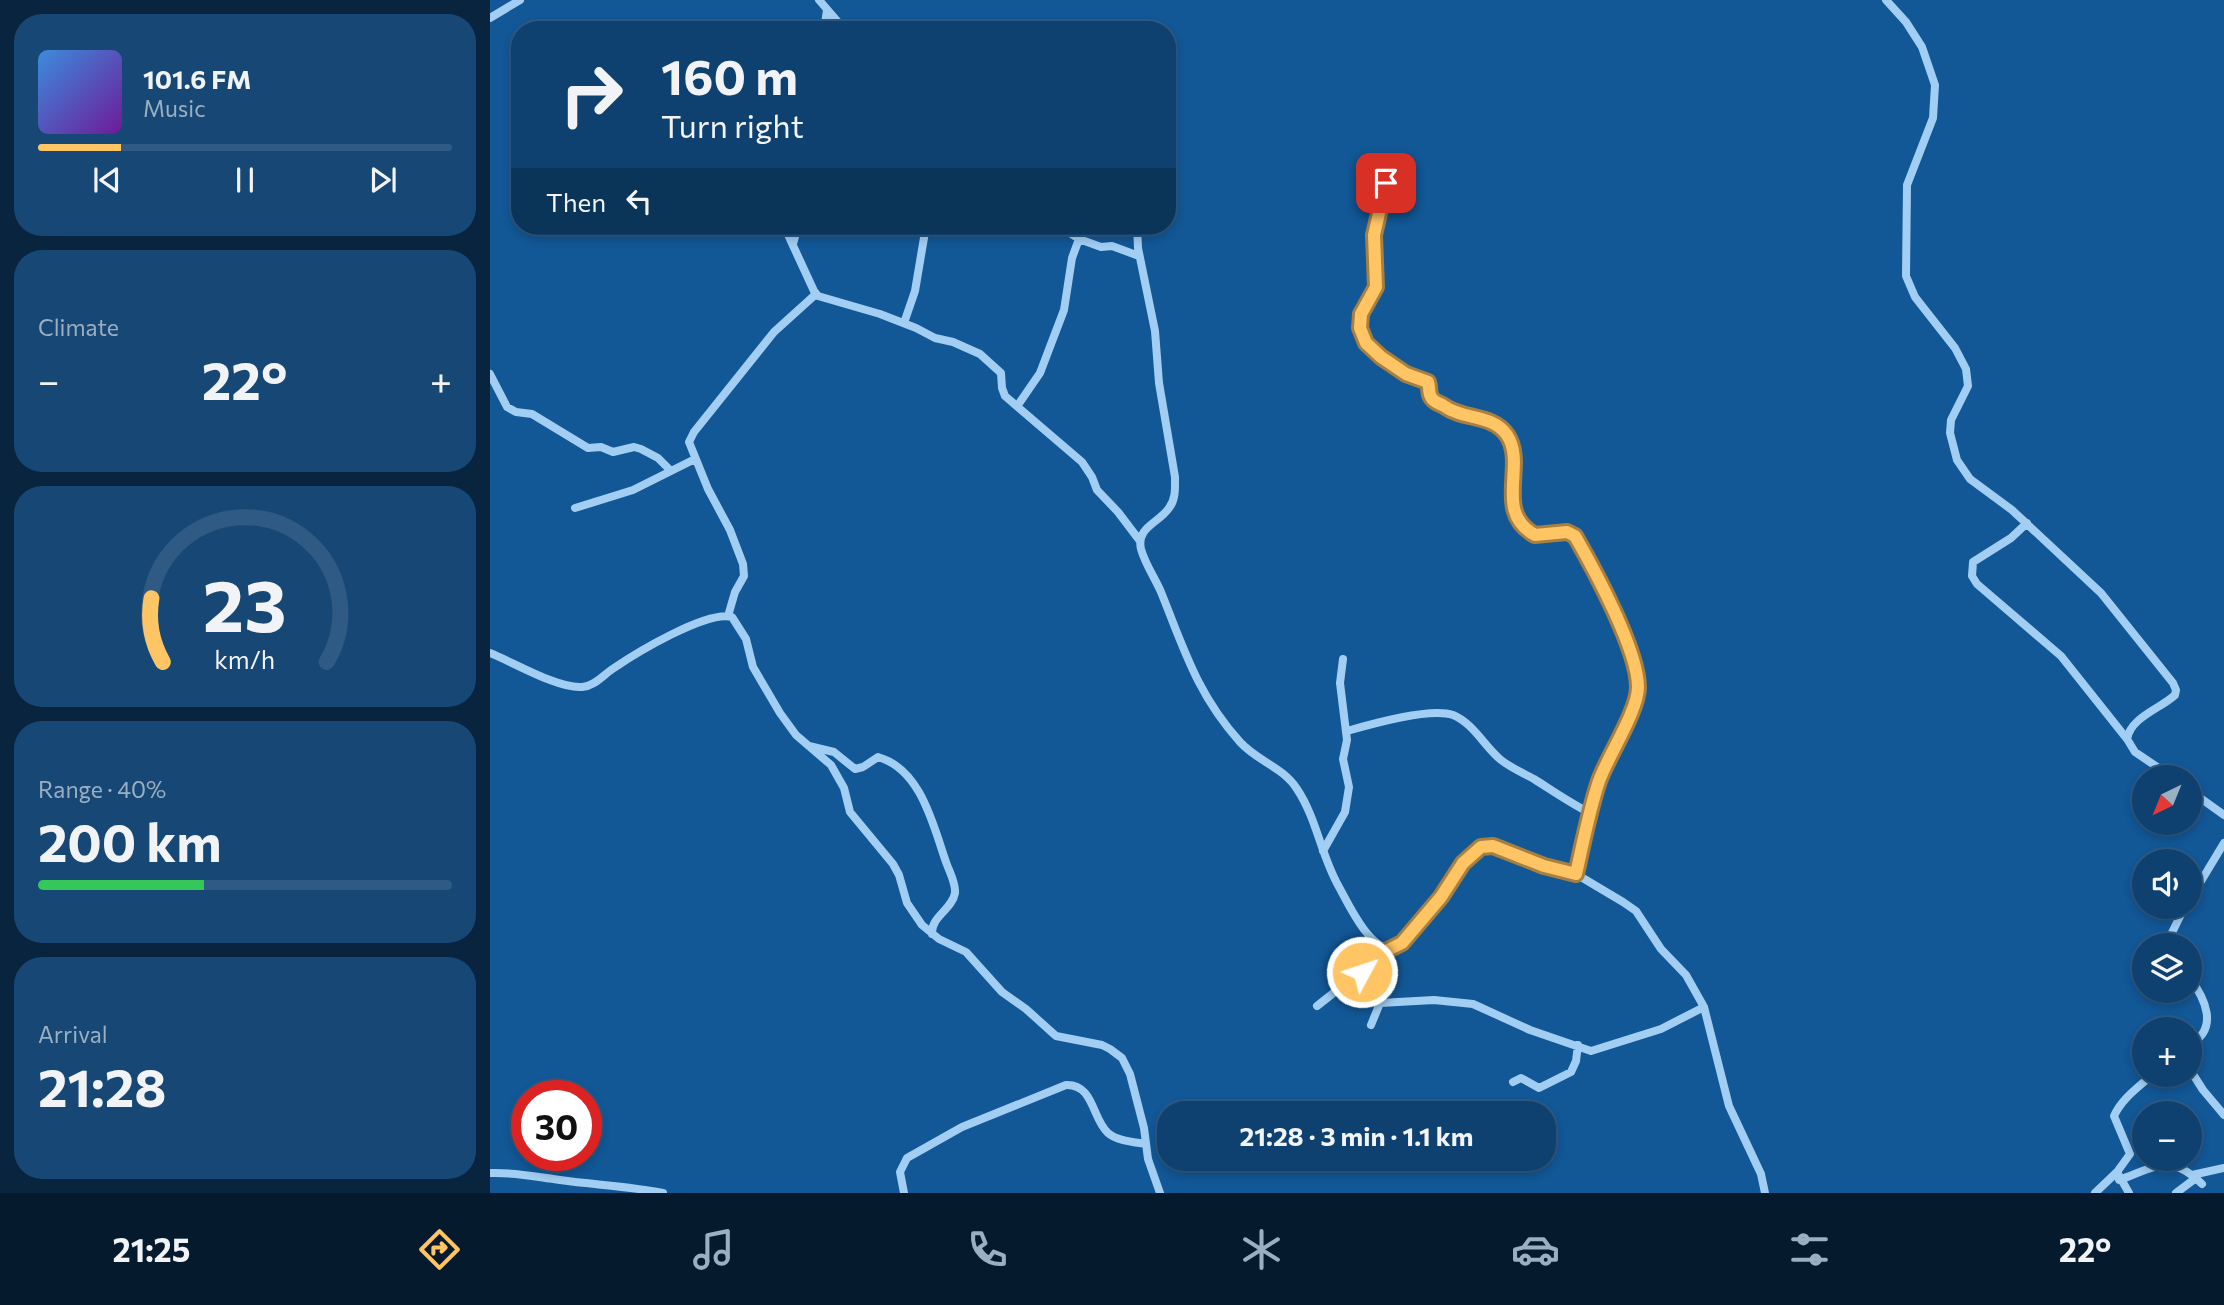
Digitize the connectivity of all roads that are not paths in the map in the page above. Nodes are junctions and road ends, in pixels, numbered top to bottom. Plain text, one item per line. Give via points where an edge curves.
1 (520, 0) edge
2 (819, 0) edge
3 (1886, 0) edge
4 (827, 10) junction
5 (490, 18) edge
6 (825, 21) edge
7 (837, 21) edge
8 (1391, 164) dead end
9 (788, 235) edge
10 (796, 235) edge
11 (924, 235) edge
12 (1073, 235) edge
13 (1138, 235) edge
14 (1079, 239) junction
15 (793, 244) junction
16 (1139, 256) junction
17 (816, 294) junction
18 (904, 323) junction
19 (490, 374) edge
20 (1018, 404) junction
21 (695, 459) junction
22 (671, 471) junction
23 (575, 508) dead end
24 (2027, 523) junction
25 (1140, 541) junction
26 (728, 616) junction
27 (490, 653) edge
28 (1343, 659) dead end
29 (1347, 731) junction
30 (2127, 739) junction
31 (809, 746) junction
32 (2154, 765) edge
33 (2202, 799) edge
34 (1590, 813) junction
35 (2224, 815) edge
36 (2224, 843) edge
37 (1323, 851) junction
38 (1576, 874) junction
39 (2202, 882) edge
40 (932, 934) junction
41 (1388, 950) junction
42 (1362, 972) junction
43 (2202, 999) edge
44 (1380, 1003) junction
45 (1317, 1006) dead end
46 (1704, 1007) junction
47 (1371, 1025) dead end
48 (2202, 1036) edge
49 (1578, 1045) junction
50 (1513, 1082) dead end
51 (2135, 1087) edge
52 (2201, 1087) edge
53 (2224, 1115) edge
54 (1146, 1144) junction
55 (2224, 1168) edge
56 (490, 1173) edge
57 (2118, 1176) junction
58 (2199, 1183) edge
59 (663, 1193) edge
60 (904, 1193) edge
61 (1160, 1193) edge
62 (1765, 1193) edge
63 (2095, 1193) edge
64 (2129, 1193) edge
65 (2176, 1193) edge

1 - 5 street
2 - 4 street
3 - 24 street via 1922,47 1935,85 1933,118 1907,185 1906,276 1914,298 1955,348 1966,369 1968,386 1950,427 1960,467
4 - 6 street
4 - 7 street
8 - 34 street via 1374,235 1376,287 1360,318 1364,338 1393,366 1428,382 1431,398 1449,411 1492,422 1503,430 1513,448 1514,510 1535,535 1567,532 1575,536 1629,648 1637,693
9 - 15 street
10 - 15 street
11 - 18 street via 915,292
12 - 14 street
13 - 16 street
14 - 16 street
14 - 20 street via 1060,322 1040,373
15 - 17 street
16 - 25 street via 1155,331 1175,477 1170,507 1143,532
17 - 18 street
17 - 21 street via 768,339 694,432 689,442
18 - 20 street via 980,354 999,369 1004,393
19 - 22 street via 511,410 532,414 588,448 613,452 641,449
20 - 25 street via 1082,462 1097,489
21 - 22 street
21 - 26 street via 743,564 744,576
22 - 23 street via 621,495
24 - 30 street via 2101,593 2175,686 2174,697 2138,721
24 - 30 street via 1973,562 1972,576 2061,656
25 - 37 street via 1195,678 1241,742 1285,774 1296,788
26 - 27 street via 698,622 584,687 544,677
26 - 31 street via 741,628 753,667 780,713
28 - 29 street via 1340,683
29 - 34 street via 1403,717 1453,715 1507,764
29 - 37 street via 1345,812
30 - 32 street via 2135,752
31 - 40 street via 837,774 850,812 893,864 912,911
31 - 40 street via 834,752 855,769 881,757 915,787 955,889 950,904 933,923
33 - 35 street
34 - 38 street
36 - 39 street
37 - 41 street via 1366,932
38 - 41 street via 1493,846 1481,847 1463,863 1402,943
38 - 46 street via 1636,911 1661,949 1690,980
40 - 54 street via 965,952 1002,992 1056,1036 1102,1045 1116,1053 1130,1074
41 - 42 street
42 - 44 street
42 - 45 street
43 - 48 street via 2208,1021
44 - 47 street
44 - 49 street via 1468,1003
46 - 49 street via 1661,1029 1610,1046 1591,1051
46 - 62 street via 1730,1106
49 - 50 street via 1568,1074 1542,1087 1521,1078
51 - 57 street via 2115,1113 2130,1154
52 - 53 street
54 - 60 street via 1111,1136 1086,1094 1066,1085 962,1127 911,1155 900,1169
54 - 61 street
55 - 58 street via 2203,1171
56 - 59 street via 514,1172
57 - 58 street via 2171,1165
57 - 63 street
57 - 64 street
58 - 65 street

